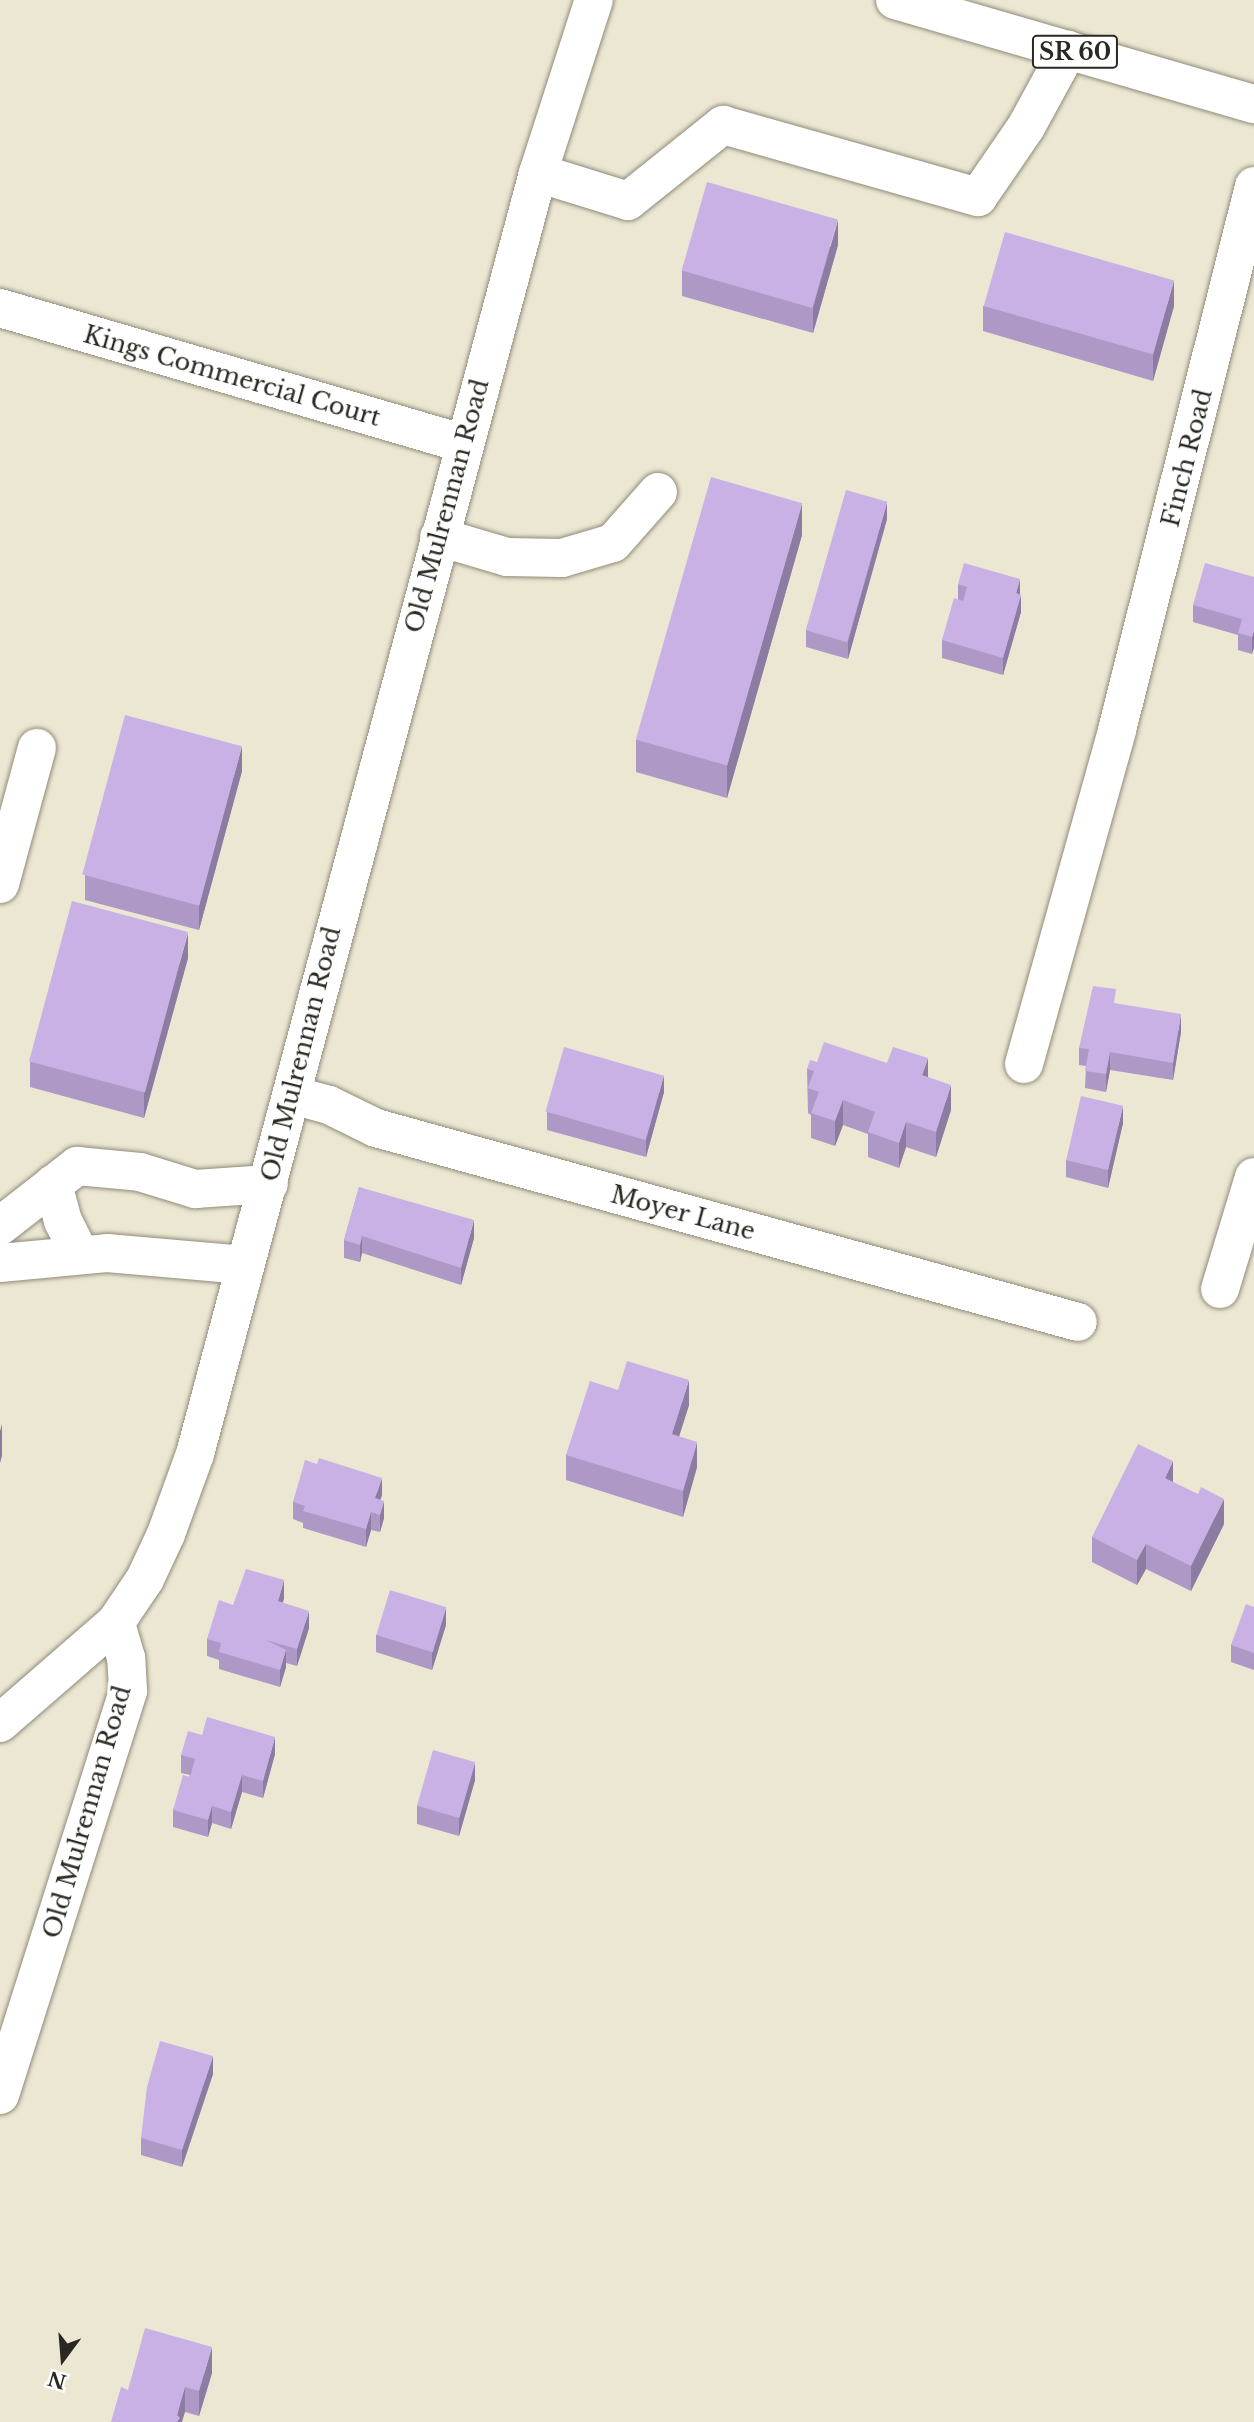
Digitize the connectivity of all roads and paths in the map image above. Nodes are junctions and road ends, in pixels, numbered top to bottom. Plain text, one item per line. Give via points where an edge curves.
1 (594, 0) edge
2 (895, 0) edge
3 (1068, 50) junction
4 (1254, 104) edge
5 (538, 173) junction
6 (1254, 186) edge
7 (0, 308) edge
8 (465, 444) junction
9 (659, 492) dead end
10 (439, 537) junction
11 (37, 748) dead end
12 (0, 884) edge
13 (1024, 1064) dead end
14 (292, 1095) junction
15 (1254, 1177) edge
16 (269, 1184) junction
17 (53, 1185) junction
18 (0, 1226) edge
19 (80, 1255) junction
20 (0, 1263) edge
21 (244, 1265) junction
22 (1220, 1289) dead end
23 (1078, 1322) dead end
24 (116, 1622) junction
25 (0, 1723) edge
26 (0, 2095) edge

1 - 5 main road, Old Mulrennan Road
2 - 3 main road, SR 60
3 - 4 main road, SR 60
3 - 5 main road via 1026,128 978,197 723,125 628,201
5 - 8 main road, Old Mulrennan Road
6 - 13 main road, Finch Road via 1117,730
7 - 8 main road, Kings Commercial Court
8 - 10 main road, Old Mulrennan Road
9 - 10 main road via 614,543 562,558 507,557
10 - 14 main road, Old Mulrennan Road via 320,973
11 - 12 main road
14 - 16 main road, Old Mulrennan Road
14 - 23 main road, Moyer Lane via 329,1105 376,1128
15 - 22 main road
16 - 17 main road via 195,1189 139,1172 77,1166
16 - 21 main road, Old Mulrennan Road
17 - 18 main road
17 - 19 main road via 63,1221
19 - 20 main road
19 - 21 main road via 107,1253
21 - 24 main road, Old Mulrennan Road via 195,1454 145,1579
24 - 25 main road
24 - 26 main road, Old Mulrennan Road via 126,1658 128,1691

